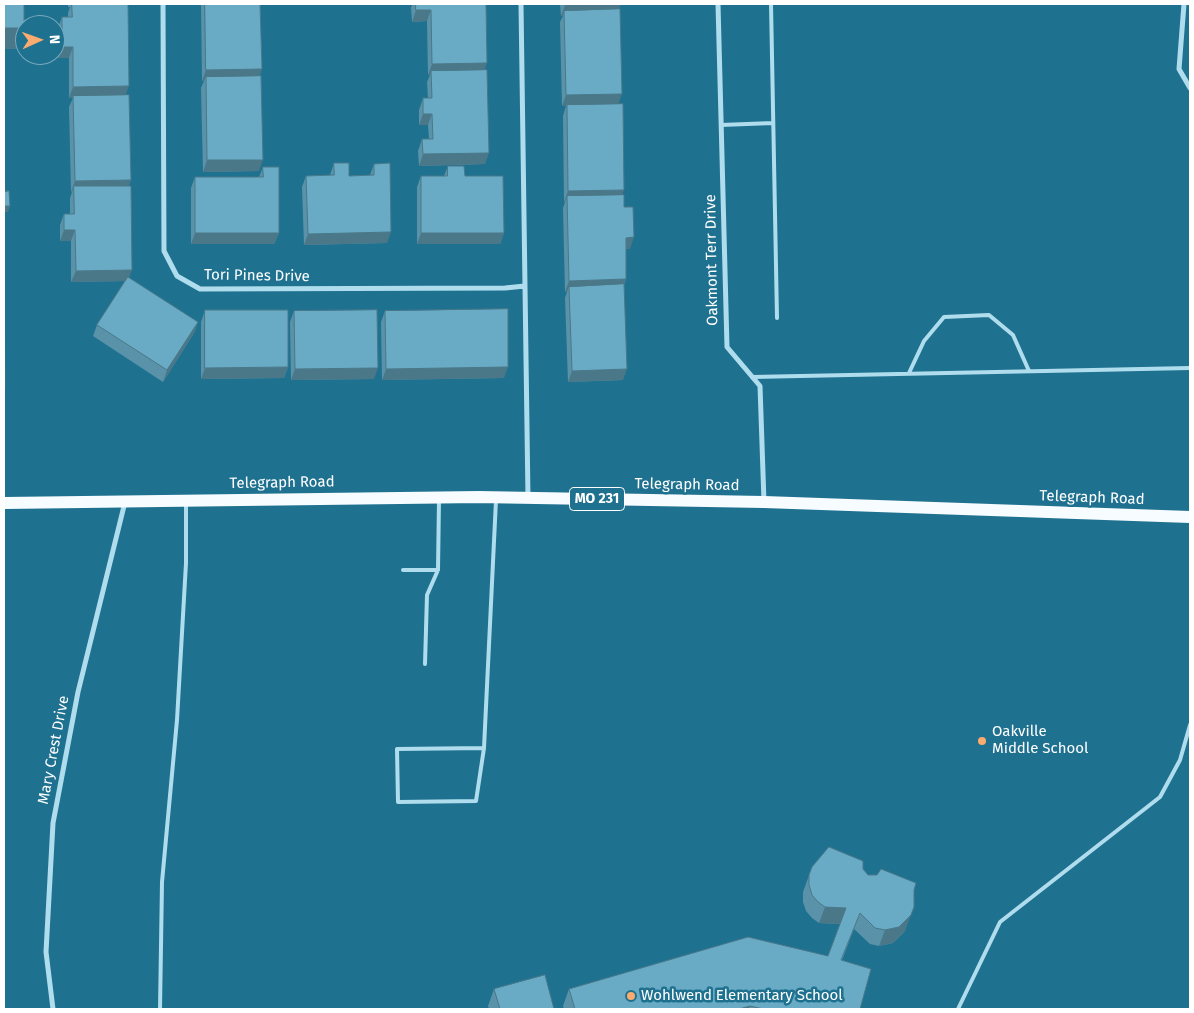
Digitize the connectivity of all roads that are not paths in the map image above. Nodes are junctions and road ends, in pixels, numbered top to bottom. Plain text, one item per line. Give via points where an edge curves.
1 (162, 4) edge
2 (520, 4) edge
3 (718, 4) edge
4 (771, 4) edge
5 (1184, 4) edge
6 (1190, 88) edge
7 (773, 123) junction
8 (721, 125) junction
9 (525, 286) junction
10 (777, 318) dead end
11 (1190, 368) edge
12 (1029, 371) junction
13 (909, 374) junction
14 (752, 376) junction
15 (440, 497) junction
16 (496, 498) junction
17 (528, 498) junction
18 (125, 501) junction
19 (186, 501) junction
20 (764, 502) junction
21 (4, 503) edge
22 (1190, 517) edge
23 (403, 570) dead end
24 (438, 570) junction
25 (425, 664) dead end
26 (1190, 724) edge
27 (484, 748) junction
28 (53, 1009) edge
29 (160, 1009) edge
30 (958, 1009) edge

1 - 9 street, Tori Pines Drive via 164,251 176,276 200,289
2 - 9 street
3 - 8 street, Oakmont Terr Drive
4 - 7 lane
5 - 6 street via 1179,69
7 - 8 lane
7 - 10 lane
8 - 14 street, Oakmont Terr Drive via 727,347
9 - 17 street
11 - 12 lane
12 - 13 lane
12 - 13 lane via 1013,335 988,315 944,317 924,341
13 - 14 lane
14 - 20 street, Oakmont Terr Drive via 760,386
15 - 16 main road, Telegraph Road / MO 231
15 - 19 main road, Telegraph Road / MO 231
15 - 24 lane
16 - 17 main road, Telegraph Road / MO 231
16 - 27 lane
17 - 20 main road, Telegraph Road / MO 231
18 - 19 main road, Telegraph Road / MO 231
18 - 21 main road, Telegraph Road / MO 231
18 - 28 street, Mary Crest Drive via 78,692 53,823 46,952
19 - 29 lane via 178,710 162,882
20 - 22 main road, Telegraph Road / MO 231
23 - 24 lane
24 - 25 lane via 427,595
26 - 30 lane via 1180,760 1160,798 1000,922
27 - 27 lane via 476,802 398,802 397,749

